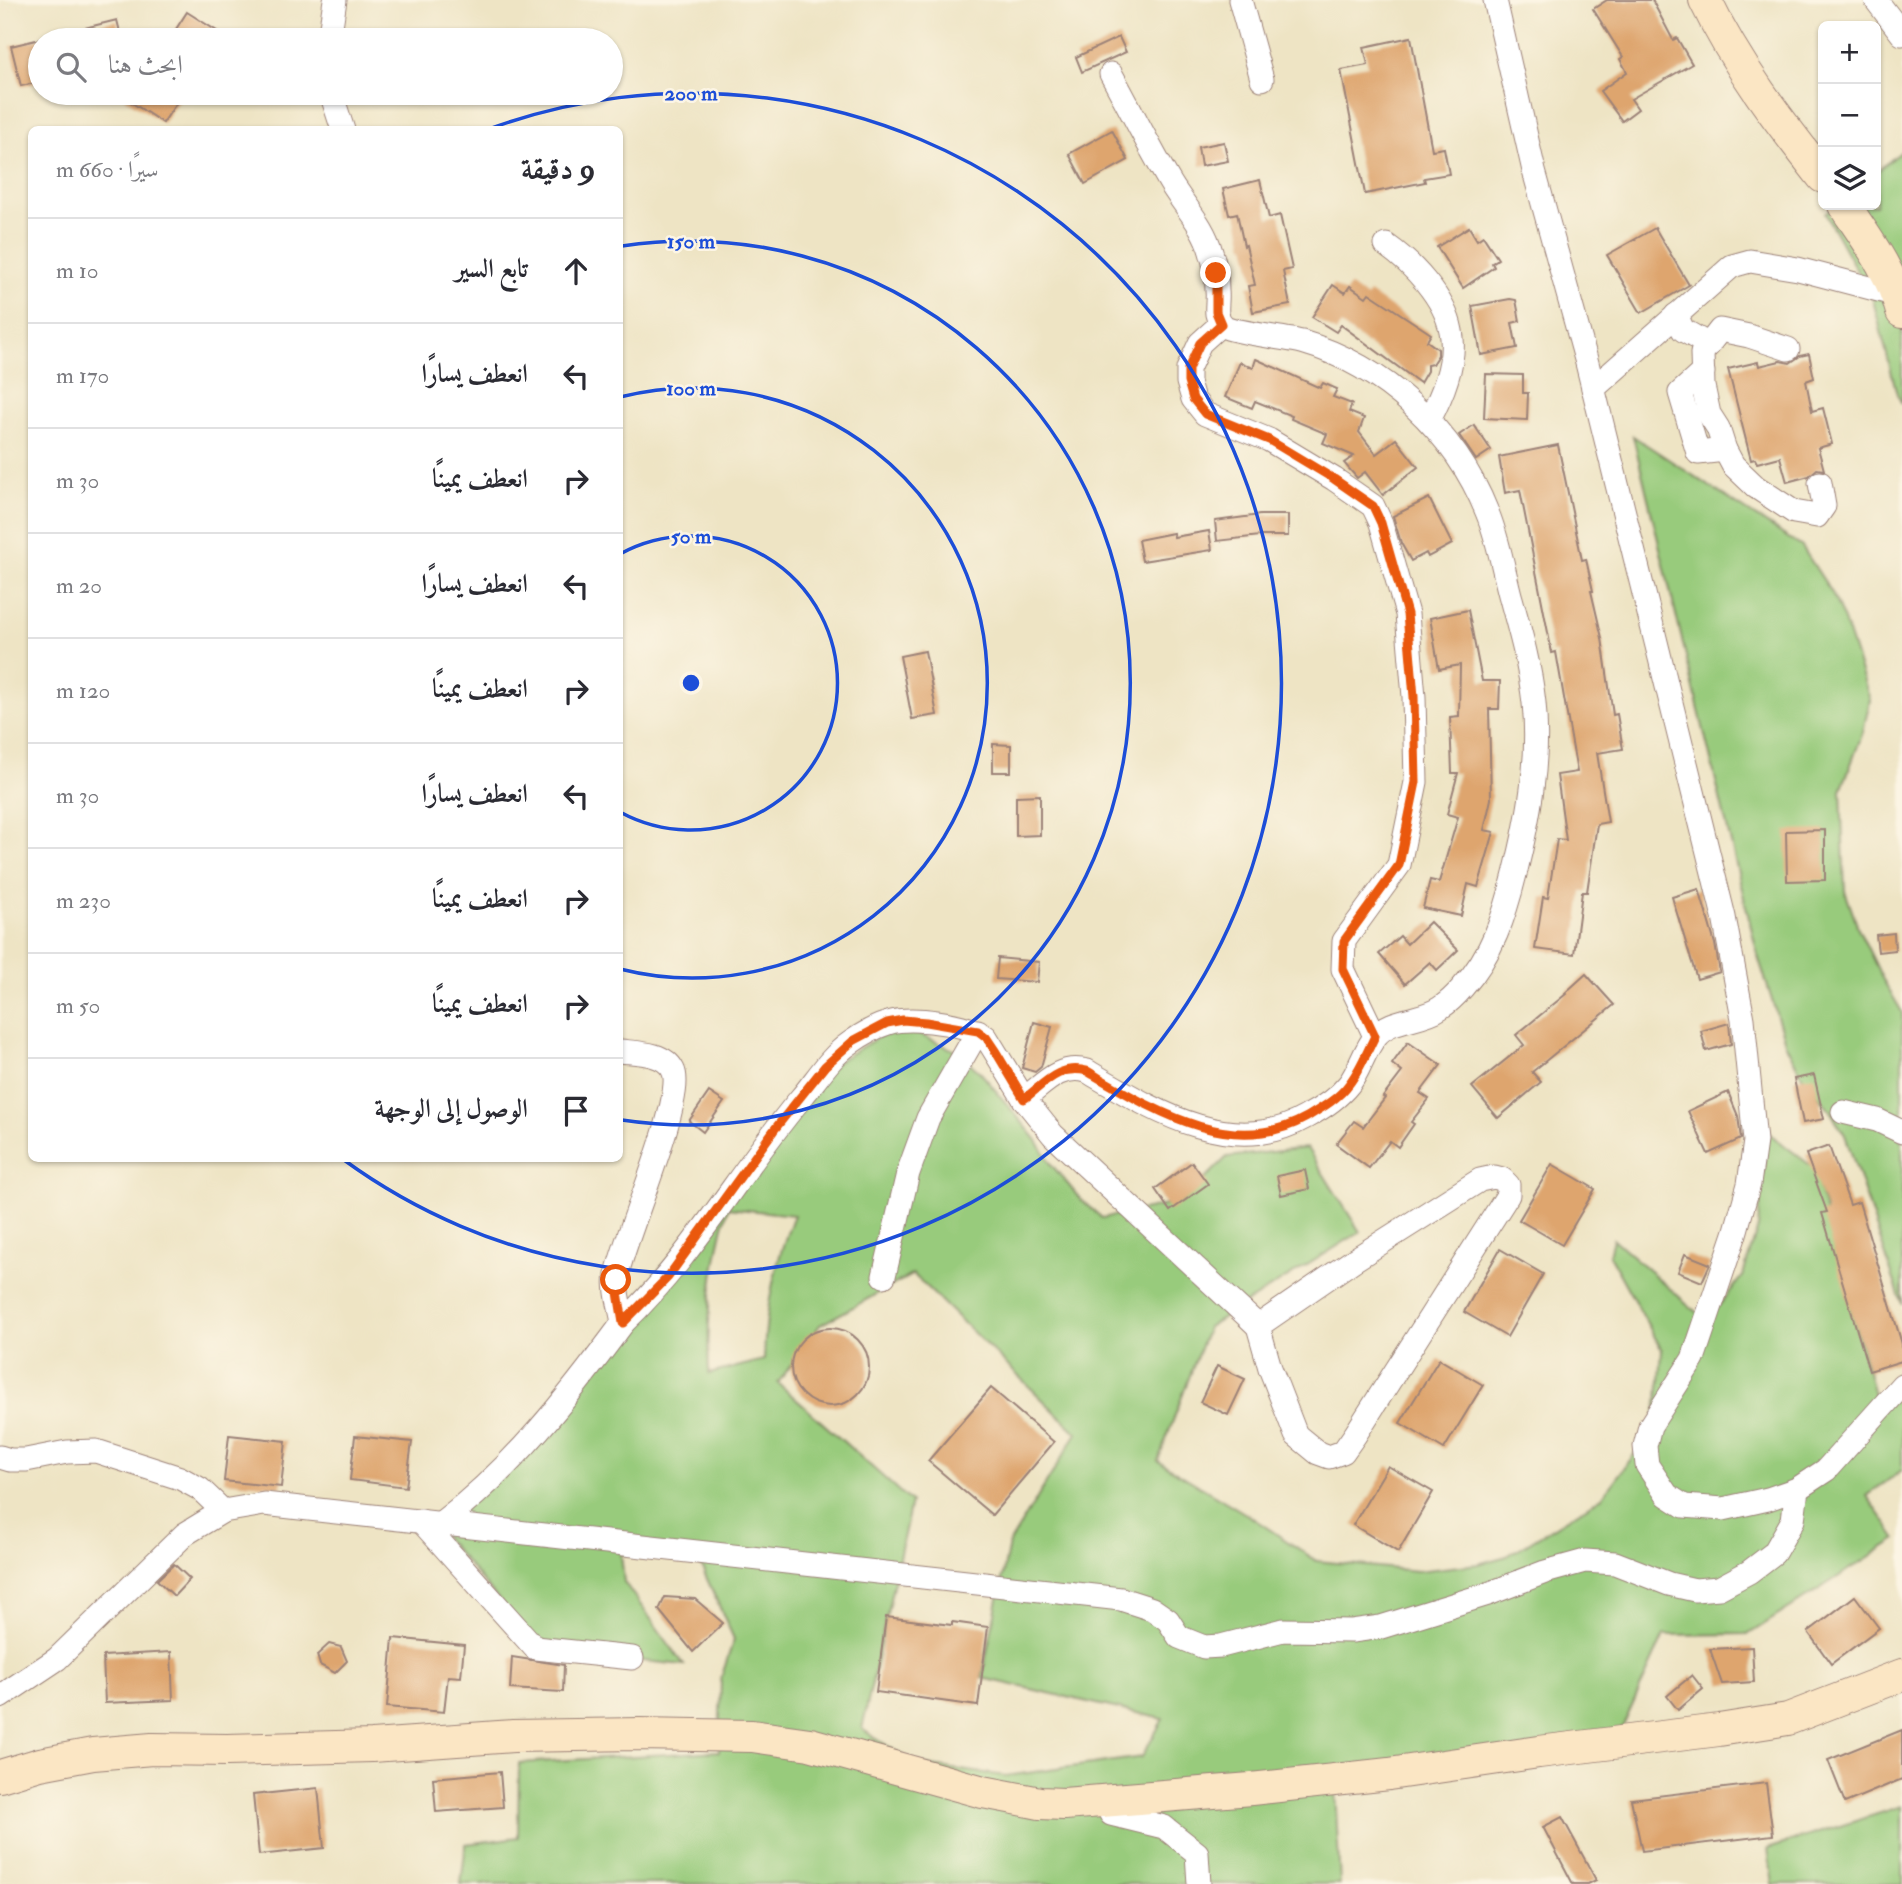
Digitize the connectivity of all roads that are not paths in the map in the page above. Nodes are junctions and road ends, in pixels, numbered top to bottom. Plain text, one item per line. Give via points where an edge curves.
1 (335, 0) edge
2 (1240, 0) edge
3 (1495, 0) edge
4 (1705, 0) edge
5 (1876, 0) edge
6 (331, 28) edge
7 (1901, 35) edge
8 (1111, 74) dead end
9 (1262, 79) dead end
10 (335, 105) edge
11 (342, 126) edge
12 (1818, 170) edge
13 (1846, 210) edge
14 (1387, 245) dead end
15 (1900, 303) edge
16 (1676, 315) junction
17 (1221, 324) junction
18 (1709, 345) junction
19 (1788, 348) dead end
20 (1593, 389) junction
21 (1429, 420) junction
22 (1820, 484) dead end
23 (978, 1031) junction
24 (1375, 1036) junction
25 (623, 1051) edge
26 (1024, 1099) junction
27 (1843, 1112) dead end
28 (1902, 1132) edge
29 (884, 1276) dead end
30 (623, 1323) junction
31 (1258, 1326) junction
32 (1902, 1385) edge
33 (0, 1457) edge
34 (1797, 1489) junction
35 (223, 1511) junction
36 (431, 1522) junction
37 (632, 1658) dead end
38 (1902, 1675) edge
39 (0, 1697) edge
40 (0, 1776) edge
41 (1105, 1801) junction
42 (1199, 1884) edge

1 - 6 street
2 - 9 street
3 - 20 street via 1534,171
4 - 12 street via 1746,74
5 - 7 street
8 - 17 street via 1171,184 1203,230 1216,273 1216,312
10 - 11 street
13 - 15 street via 1873,248
14 - 21 street via 1404,258 1440,303 1451,331 1442,397
15 - 16 street via 1798,269 1750,261 1732,266
16 - 18 street via 1683,330
16 - 20 street
17 - 21 street via 1331,351 1381,380
17 - 24 street via 1200,343 1188,369 1193,399 1205,414 1269,440 1373,506 1407,614 1416,782 1399,865 1344,941 1343,969
18 - 19 street via 1720,330
18 - 22 street via 1702,353 1709,414 1733,465 1756,488 1794,512 1817,516 1824,506
20 - 34 street via 1724,916 1743,1019 1755,1141 1735,1234 1693,1359 1650,1426 1647,1465 1667,1495 1699,1509 1748,1504
21 - 24 street via 1475,485 1488,515 1526,653 1534,700 1534,779 1513,884 1485,957 1463,988 1439,1009 1384,1028
23 - 26 street
23 - 29 street via 928,1118 908,1173
23 - 30 street via 903,1020 870,1031 839,1051 774,1130 668,1277
24 - 26 street via 1349,1084 1324,1107 1294,1124 1262,1133 1200,1128 1075,1068 1064,1069
25 - 30 street via 664,1060 676,1079 662,1141 616,1280
26 - 31 street via 1053,1135
27 - 28 street
30 - 36 street via 585,1375 497,1477
31 - 31 street via 1296,1435 1329,1457 1343,1452 1508,1195 1508,1185 1494,1177 1480,1180
32 - 34 street via 1826,1470
33 - 35 street via 26,1460 96,1451 180,1479 200,1489
34 - 36 street via 1793,1520 1774,1553 1719,1588 1695,1591 1615,1563 1585,1561 1381,1627 1338,1632 1283,1630 1204,1647 1179,1637 1168,1620 1152,1609 1121,1599
35 - 36 street via 264,1504
35 - 39 street via 185,1534 57,1659
36 - 37 street via 535,1647
38 - 41 street via 1788,1719 1719,1730 1389,1774
40 - 41 street via 93,1754 152,1749 714,1735 810,1744 983,1792 1040,1802
41 - 42 street via 1111,1814 1164,1827 1197,1853

